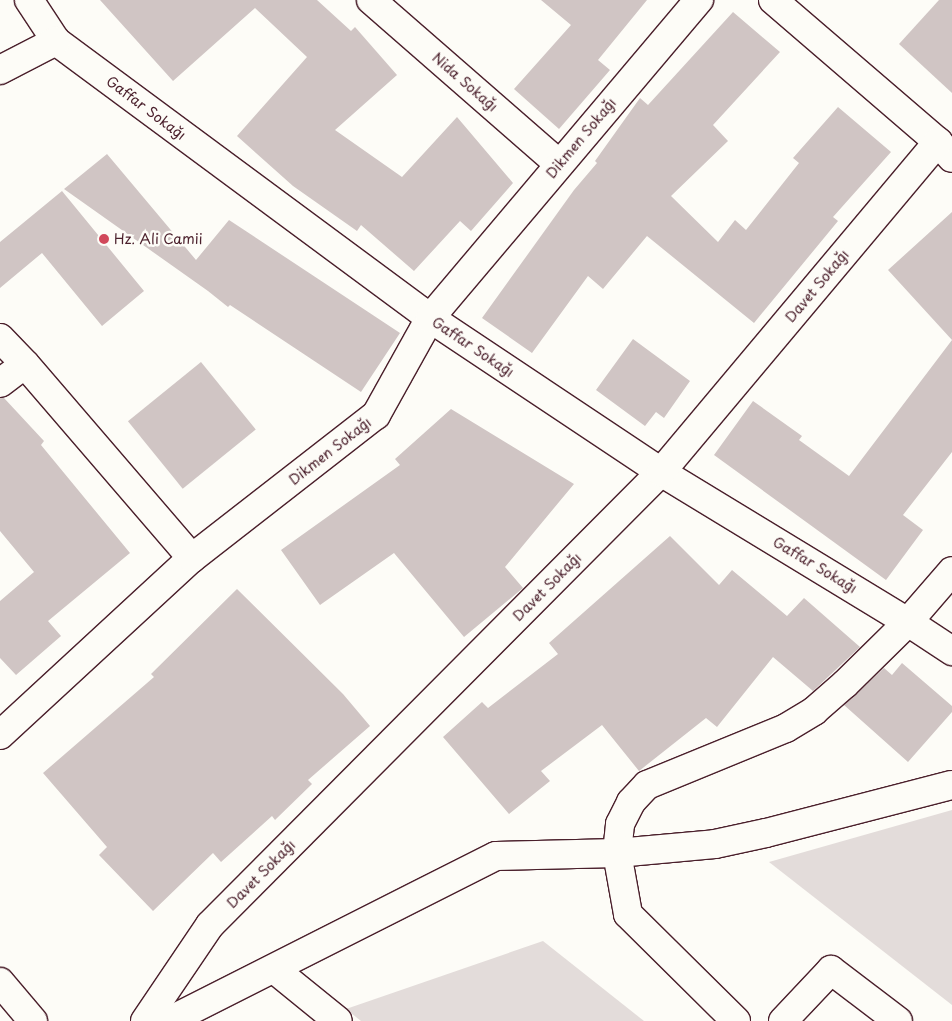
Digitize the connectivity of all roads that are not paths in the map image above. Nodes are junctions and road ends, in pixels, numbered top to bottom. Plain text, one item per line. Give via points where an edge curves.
1 (29, 0) edge
2 (371, 0) edge
3 (699, 0) edge
4 (773, 0) edge
5 (56, 41) junction
6 (0, 70) edge
7 (945, 150) edge
8 (558, 164) junction
9 (430, 318) junction
10 (0, 338) edge
11 (25, 364) junction
12 (0, 384) edge
13 (661, 472) junction
14 (192, 558) junction
15 (952, 572) edge
16 (908, 622) junction
17 (952, 651) edge
18 (0, 736) edge
19 (952, 785) edge
20 (617, 852) junction
21 (274, 969) junction
22 (0, 982) edge
23 (33, 1021) edge
24 (145, 1021) edge
25 (169, 1021) edge
26 (338, 1021) edge
27 (736, 1021) edge
28 (784, 1021) edge
29 (898, 1021) edge

1 - 5 street, Gaffar Sokağı
2 - 8 street, Nida Sokağı
3 - 8 street, Dikmen Sokağı
4 - 7 street
5 - 6 street
5 - 9 street, Gaffar Sokağı
7 - 13 street, Davet Sokağı
8 - 9 street, Dikmen Sokağı
9 - 13 street, Gaffar Sokağı
9 - 14 street, Dikmen Sokağı via 376,415
10 - 11 street
11 - 12 street
11 - 14 street
13 - 16 street, Gaffar Sokağı
13 - 24 street, Davet Sokağı via 210,925
14 - 18 street, Dikmen Sokağı
15 - 16 street
16 - 17 street, Gaffar Sokağı
16 - 20 street via 814,711 786,728 647,785 631,802 620,824
19 - 20 street via 766,834 715,844
20 - 21 street via 496,856
20 - 27 street via 628,914
21 - 25 street
21 - 26 street
22 - 23 street
28 - 29 street via 831,970

